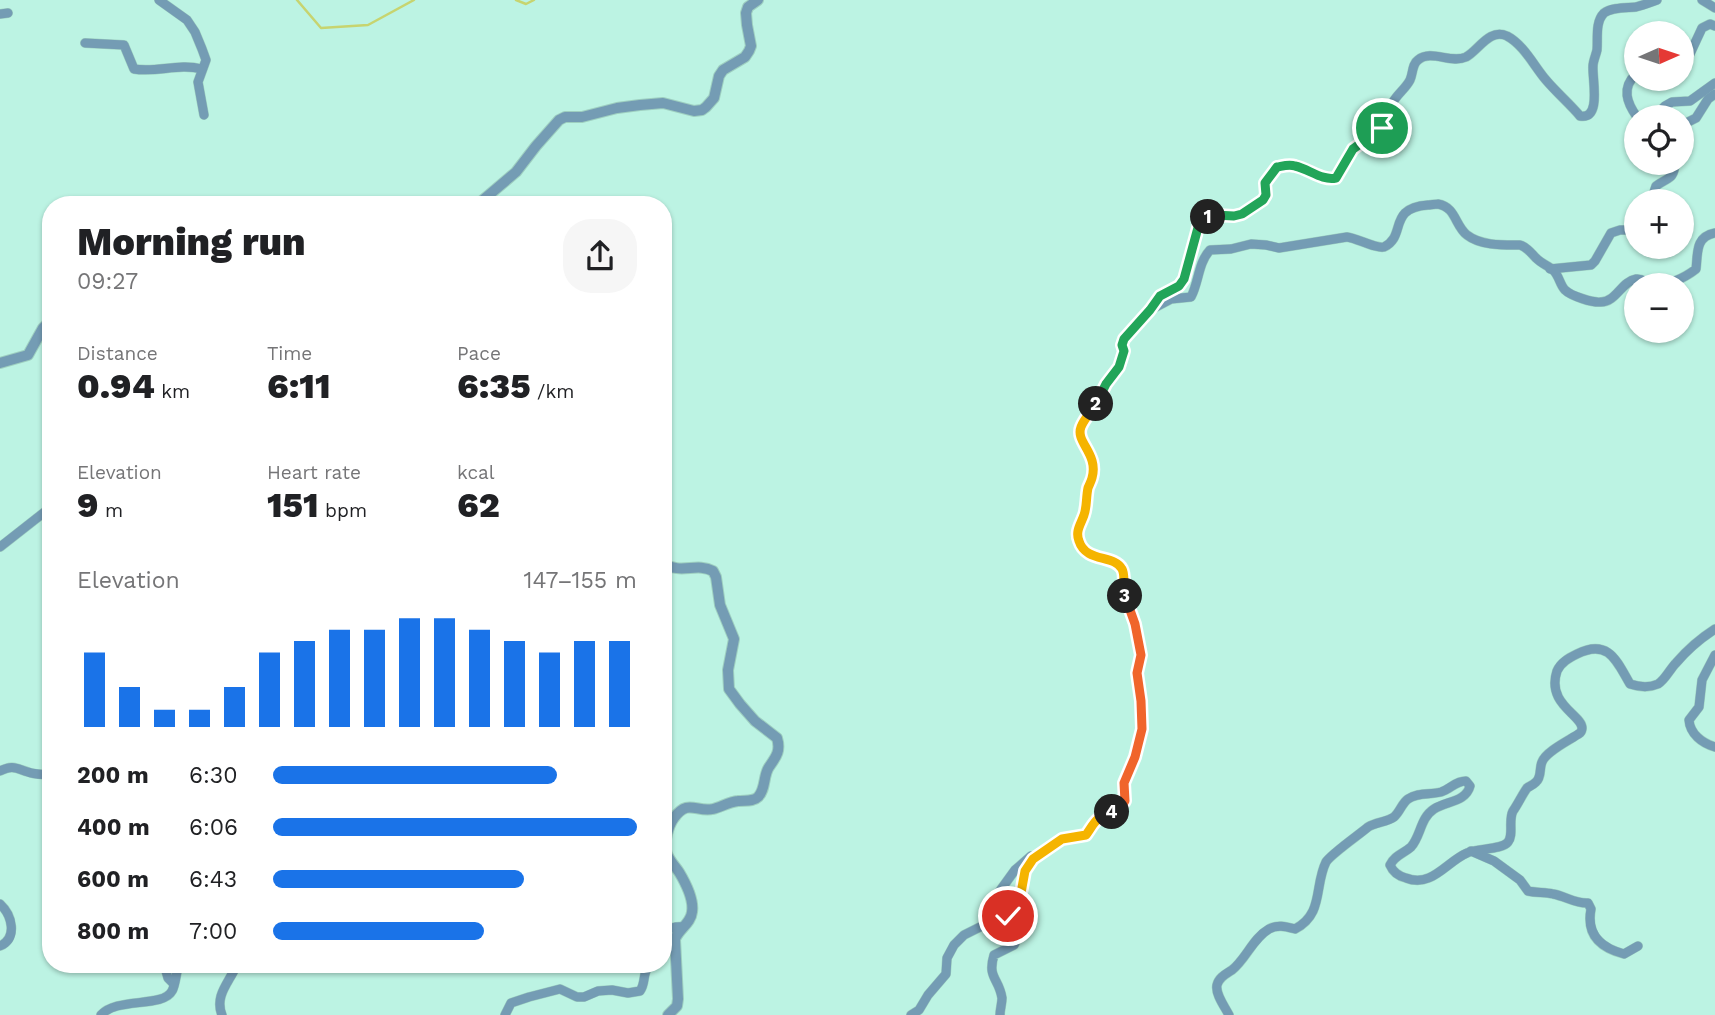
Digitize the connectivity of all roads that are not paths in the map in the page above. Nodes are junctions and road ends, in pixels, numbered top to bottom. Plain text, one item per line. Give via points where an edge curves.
1 (159, 0) edge
2 (758, 0) edge
3 (1657, 0) edge
4 (1702, 0) edge
5 (168, 3) edge
6 (1715, 8) edge
7 (1715, 26) edge
8 (85, 43) dead end
9 (1694, 45) edge
10 (202, 69) junction
11 (1715, 83) edge
12 (1715, 93) edge
13 (1667, 105) edge
14 (204, 115) dead end
15 (1694, 118) edge
16 (1673, 175) edge
17 (1655, 189) edge
18 (488, 196) edge
19 (1624, 230) edge
20 (1715, 233) edge
21 (1549, 269) junction
22 (1150, 310) junction
23 (42, 330) edge
24 (0, 363) edge
25 (42, 514) edge
26 (0, 547) edge
27 (672, 567) edge
28 (1715, 629) edge
29 (1715, 655) edge
30 (1715, 747) edge
31 (0, 771) edge
32 (42, 774) edge
33 (672, 822) edge
34 (1471, 851) junction
35 (1040, 854) junction
36 (672, 862) edge
37 (0, 904) edge
38 (683, 927) junction
39 (672, 928) edge
40 (0, 946) edge
41 (1638, 946) dead end
42 (167, 973) edge
43 (177, 973) edge
44 (232, 973) edge
45 (645, 973) edge
46 (174, 984) junction
47 (100, 1015) edge
48 (222, 1015) edge
49 (505, 1015) edge
50 (668, 1015) edge
51 (911, 1015) edge
52 (1000, 1015) edge
53 (1229, 1015) edge

1 - 5 street
2 - 18 street via 746,13 749,51 723,70 714,98 702,110 663,103 565,117
3 - 22 street via 1603,15 1593,65 1595,98 1592,112 1585,117 1503,34 1488,38 1465,57 1420,58 1408,83 1394,97 1394,117 1353,149 1336,178 1323,178 1293,165 1277,167 1265,183 1263,200 1242,214 1203,219 1184,279 1160,296
4 - 6 street
5 - 10 street via 195,32 206,60
7 - 9 street via 1702,28
8 - 10 street via 124,45 134,69 183,65
10 - 14 street via 198,82
11 - 13 street via 1690,101
12 - 15 street
16 - 17 street
19 - 21 street via 1611,233 1591,265
20 - 21 street via 1701,241 1692,272 1659,285 1633,279 1604,302 1566,291
21 - 22 street via 1525,246 1485,243 1467,236 1451,210 1440,204 1414,206 1402,215 1396,233 1384,247 1347,237 1279,248 1251,244 1210,250 1191,297 1171,299
22 - 35 street via 1124,339 1119,367 1080,429 1093,470 1077,533 1084,550 1116,563 1124,573 1123,590 1141,655 1137,673 1141,736 1124,783 1122,805 1095,820 1086,835 1062,839
23 - 24 street via 28,355
25 - 26 street
27 - 33 street via 713,571 734,639 729,689 779,743 760,796 712,809 684,808
28 - 34 street via 1661,682 1647,687 1630,684 1606,651 1585,650 1565,660 1556,675 1556,687 1559,699 1580,722 1580,733 1542,762 1539,777 1512,813 1506,845
29 - 30 street via 1702,680 1699,707 1689,727
31 - 32 street via 17,767
34 - 41 street via 1494,861 1528,891 1588,904 1591,931 1607,948 1624,954
34 - 53 street via 1427,879 1411,880 1392,870 1394,857 1412,845 1430,811 1464,796 1470,786 1461,780 1440,792 1406,800 1395,816 1375,823 1330,857 1314,910 1302,925 1268,929 1222,976 1217,989
35 - 51 street via 1020,864 994,899 982,926 958,940 949,952 946,974
35 - 52 street via 1027,866 1021,893 1008,911 1014,946 995,953 992,960 991,972 1002,997
36 - 38 street via 684,880 692,907
37 - 40 street via 10,916 11,937
38 - 39 street
38 - 50 street via 675,939 678,999
42 - 46 street
43 - 46 street
44 - 48 street via 220,997
45 - 49 street via 640,991 598,991 577,997 560,989 511,1003
46 - 47 street via 168,996 109,1008

